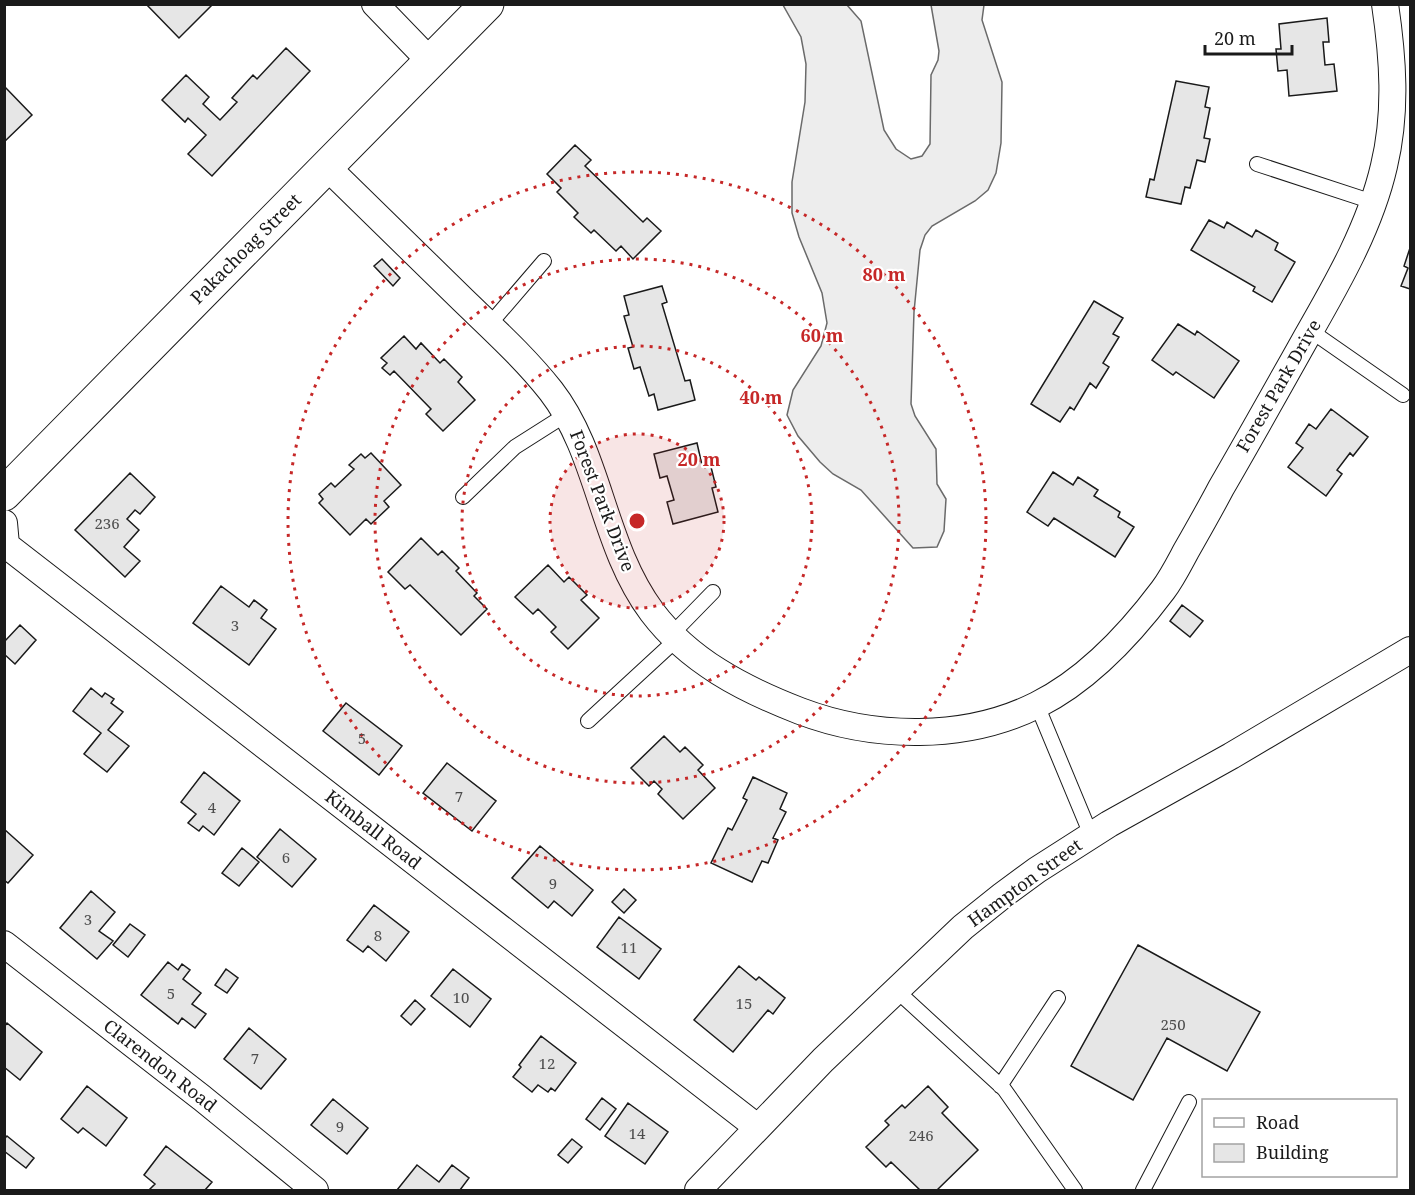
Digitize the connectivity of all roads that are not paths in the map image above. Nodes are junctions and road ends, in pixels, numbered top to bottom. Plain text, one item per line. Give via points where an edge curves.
1 (375, 4) edge
2 (487, 4) edge
3 (1384, 4) edge
4 (431, 62) junction
5 (1257, 164) dead end
6 (327, 167) junction
7 (1373, 202) junction
8 (544, 261) dead end
9 (489, 325) junction
10 (1311, 331) junction
11 (1403, 395) dead end
12 (567, 414) junction
13 (4, 494) edge
14 (463, 497) dead end
15 (4, 523) edge
16 (713, 592) dead end
17 (674, 637) junction
18 (1410, 650) edge
19 (1037, 705) junction
20 (588, 721) dead end
21 (1091, 836) junction
22 (4, 944) edge
23 (896, 990) junction
24 (1058, 998) dead end
25 (1000, 1086) junction
26 (1189, 1102) dead end
27 (757, 1127) junction
28 (315, 1191) edge
29 (698, 1191) edge
30 (1075, 1191) edge
31 (1143, 1191) edge

1 - 4 street
2 - 4 street, Pakachoag Street
3 - 7 street, Forest Park Drive via 1392,53 1393,111
4 - 6 street, Pakachoag Street
5 - 7 lane
6 - 9 street, Forest Park Drive
6 - 13 street, Pakachoag Street
7 - 10 street, Forest Park Drive via 1343,274
8 - 9 lane
9 - 12 street, Forest Park Drive via 551,390
10 - 11 lane
10 - 19 street, Forest Park Drive via 1165,587 1108,653
12 - 14 lane via 515,447
12 - 17 street, Forest Park Drive via 635,586
15 - 27 street, Kimball Road via 6,545
16 - 17 lane
17 - 19 street, Forest Park Drive via 704,663 762,697 848,726 901,732 952,730
17 - 20 lane
18 - 21 street, Hampton Street
19 - 21 lane
21 - 23 street, Hampton Street via 1003,895
22 - 28 street, Clarendon Road
23 - 25 lane
23 - 27 street, Hampton Street
24 - 25 lane
25 - 30 lane
26 - 31 lane
27 - 29 street, Hampton Street

